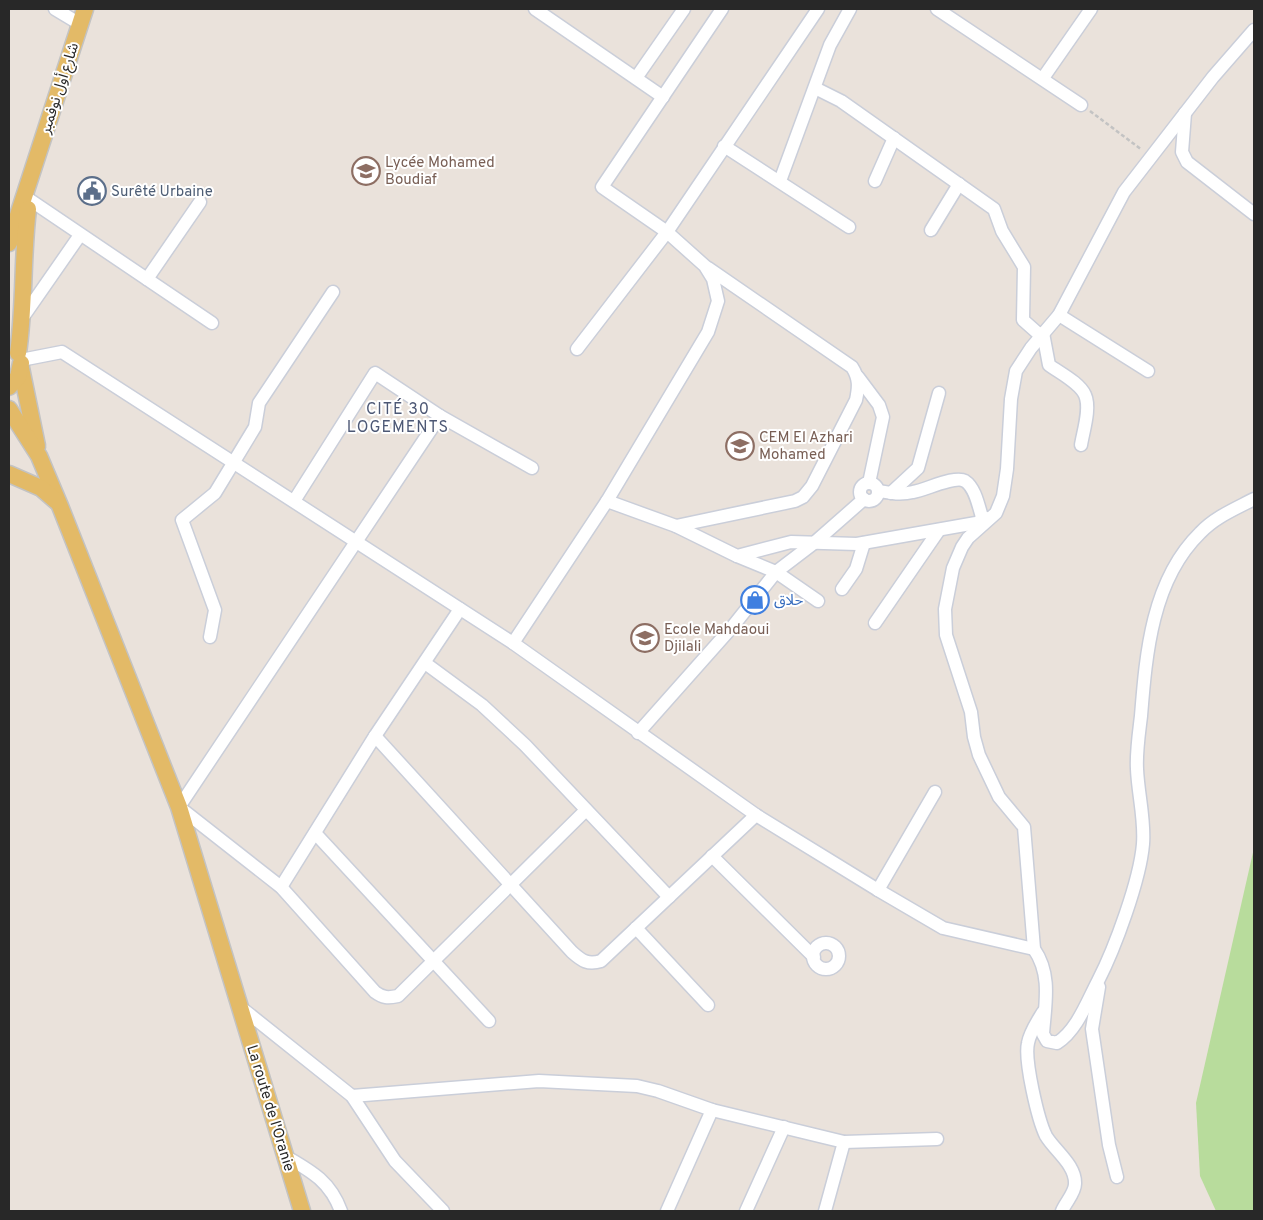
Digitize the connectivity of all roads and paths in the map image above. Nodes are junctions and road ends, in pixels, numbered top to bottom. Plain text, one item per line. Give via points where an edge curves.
1 (55, 9) edge
2 (535, 9) edge
3 (684, 9) edge
4 (722, 9) edge
5 (818, 9) edge
6 (850, 9) edge
7 (937, 9) edge
8 (1091, 9) edge
9 (954, 14) edge
10 (82, 16) edge
11 (1254, 30) edge
12 (636, 78) junction
13 (1043, 78) junction
14 (814, 88) junction
15 (663, 97) junction
16 (1081, 105) joint
17 (1185, 113) junction
18 (894, 138) junction
19 (724, 146) junction
20 (1151, 156) junction
21 (34, 168) junction
22 (875, 181) dead end
23 (780, 182) junction
24 (959, 184) junction
25 (30, 200) junction
26 (200, 202) dead end
27 (1254, 214) edge
28 (12, 225) edge
29 (850, 227) dead end
30 (931, 230) dead end
31 (667, 232) junction
32 (80, 235) junction
33 (9, 243) edge
34 (705, 266) junction
35 (147, 280) junction
36 (333, 292) dead end
37 (1060, 315) junction
38 (23, 317) junction
39 (212, 323) dead end
40 (1042, 334) junction
41 (577, 349) dead end
42 (17, 356) edge
43 (1148, 371) dead end
44 (858, 376) junction
45 (9, 387) edge
46 (939, 393) dead end
47 (9, 410) edge
48 (440, 416) junction
49 (1080, 445) dead end
50 (39, 456) junction
51 (235, 463) junction
52 (532, 468) dead end
53 (9, 474) edge
54 (873, 487) junction
55 (891, 493) junction
56 (1254, 499) edge
57 (607, 501) junction
58 (294, 502) junction
59 (60, 506) junction
60 (996, 513) junction
61 (982, 520) junction
62 (676, 526) junction
63 (940, 530) junction
64 (357, 542) junction
65 (864, 542) junction
66 (814, 543) junction
67 (736, 556) junction
68 (776, 572) junction
69 (842, 589) dead end
70 (818, 601) dead end
71 (460, 609) junction
72 (875, 623) dead end
73 (210, 637) dead end
74 (513, 643) junction
75 (425, 663) junction
76 (638, 733) junction
77 (375, 736) junction
78 (935, 792) dead end
79 (179, 807) junction
80 (586, 810) junction
81 (756, 815) junction
82 (315, 833) junction
83 (712, 856) junction
84 (510, 885) junction
85 (281, 887) junction
86 (878, 890) junction
87 (669, 897) junction
88 (636, 928) junction
89 (1034, 949) junction
90 (814, 957) dead end
91 (434, 960) junction
92 (1100, 977) junction
93 (239, 1005) junction
94 (708, 1005) dead end
95 (1044, 1010) junction
96 (489, 1021) dead end
97 (352, 1096) junction
98 (712, 1110) junction
99 (784, 1127) junction
100 (937, 1139) dead end
101 (844, 1142) junction
102 (285, 1156) junction
103 (1117, 1177) dead end
104 (302, 1211) edge
105 (341, 1211) edge
106 (443, 1211) edge
107 (667, 1211) edge
108 (746, 1211) edge
109 (826, 1211) edge
110 (1062, 1211) edge

1 - 10 street
2 - 12 street
3 - 12 street
4 - 15 street
5 - 19 street
6 - 14 street via 830,46
7 - 9 street
8 - 13 street
9 - 13 street
10 - 21 main road, شارع أول نوفمبر
11 - 17 street
12 - 15 street
13 - 16 street
14 - 18 street via 841,101
14 - 23 street
15 - 31 street via 602,187
16 - 20 path
17 - 20 street
17 - 27 street via 1182,146 1187,162
18 - 22 street
18 - 24 street
19 - 23 street
19 - 31 street
20 - 37 street via 1124,192
21 - 25 main road
21 - 28 main road
23 - 29 street
24 - 30 street
24 - 40 street via 994,209 1002,231 1024,267 1023,320
25 - 32 street
25 - 38 main road via 25,232
26 - 35 street
28 - 33 main road
31 - 34 street
31 - 41 street
32 - 35 street
32 - 38 street
34 - 44 street via 852,366
34 - 57 street via 713,279 718,301 708,332
35 - 39 street
36 - 51 street via 259,403 255,427
37 - 40 street
37 - 43 street
38 - 42 main road
40 - 49 street via 1049,365 1086,396
40 - 60 street via 1016,371 1007,469 1003,496
42 - 45 main road via 18,377
42 - 50 main road
42 - 51 street via 62,352
44 - 54 street via 879,405 883,417
44 - 62 street via 856,400 812,486 803,497
46 - 55 street via 918,468
47 - 50 main road
48 - 52 street
48 - 58 street via 375,373
48 - 64 street
50 - 59 main road, La route de l'Oranie
51 - 58 street
51 - 73 street via 216,493 182,520 215,610
53 - 59 main road via 41,488
54 - 55 street
54 - 66 street via 861,488 864,499
55 - 61 street via 913,492 958,478 967,482 974,493
56 - 92 street via 1217,518 1199,533 1170,576 1154,618 1146,654 1137,768 1144,822 1143,845 1133,889
57 - 62 street
57 - 74 street
58 - 64 street
59 - 79 main road, La route de l'Oranie
60 - 61 street
60 - 89 street via 962,547 945,609 946,636 970,712 979,755 999,797 1024,827
61 - 63 street
62 - 67 street
63 - 65 street
63 - 72 street
64 - 71 street
64 - 79 street
65 - 66 street
65 - 69 street via 856,569
66 - 67 street via 791,542
66 - 68 street
67 - 68 street
68 - 70 street
68 - 76 street
71 - 74 street
71 - 75 street
74 - 76 street
75 - 77 street
75 - 80 street via 482,705
76 - 81 street
77 - 82 street
77 - 84 street
78 - 86 street
79 - 85 street
79 - 93 main road, La route de l'Oranie
80 - 84 street
80 - 87 street
81 - 83 street
81 - 86 street
82 - 85 street
82 - 91 street
83 - 87 street
83 - 90 street
84 - 88 street via 581,961 592,964 602,961
84 - 91 street
85 - 91 street via 382,997 398,996
86 - 89 street via 943,928
87 - 88 street
88 - 94 street
89 - 95 street via 1046,972
91 - 96 street
92 - 95 street via 1068,1036 1057,1043 1047,1041 1043,1034
92 - 103 street via 1092,1030 1109,1145
93 - 97 street
93 - 102 main road, La route de l'Oranie
95 - 110 street via 1031,1033 1027,1060 1046,1136 1075,1177 1075,1186
97 - 98 street via 539,1081 637,1086
97 - 106 street via 395,1161
98 - 99 street
98 - 107 street
99 - 101 street
99 - 108 street
100 - 101 street
101 - 109 street
102 - 104 main road, La route de l'Oranie
102 - 105 street via 318,1174 336,1198

